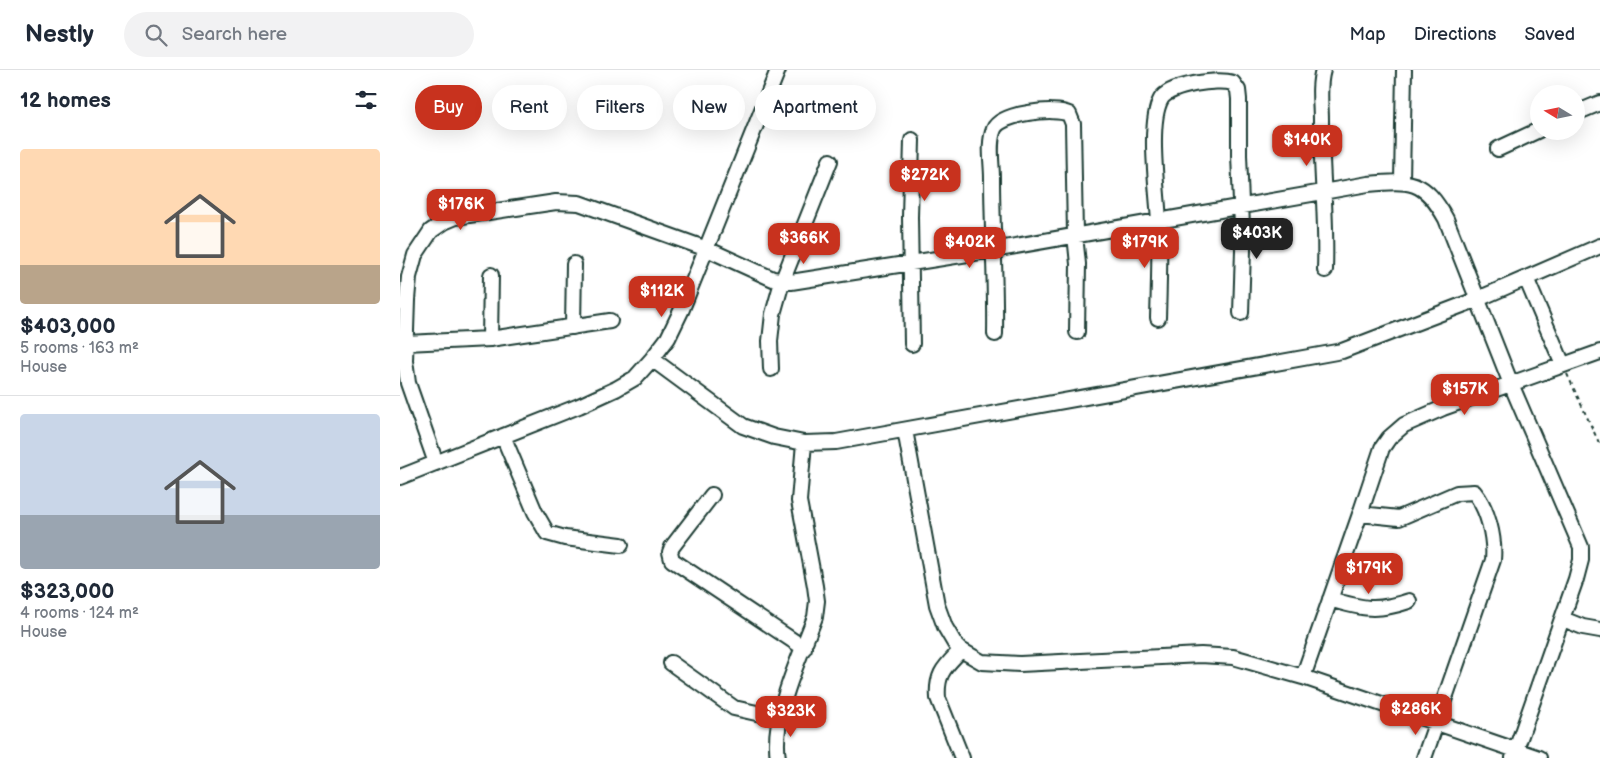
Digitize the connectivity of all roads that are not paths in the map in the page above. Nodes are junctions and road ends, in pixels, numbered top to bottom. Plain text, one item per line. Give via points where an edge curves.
1 (778, 70) edge
2 (1323, 70) edge
3 (1404, 70) edge
4 (1600, 103) edge
5 (1585, 110) edge
6 (1530, 134) edge
7 (912, 140) dead end
8 (1498, 148) dead end
9 (830, 162) dead end
10 (1402, 181) junction
11 (1323, 191) junction
12 (1240, 207) junction
13 (1159, 220) junction
14 (1075, 235) junction
15 (1600, 246) edge
16 (707, 250) junction
17 (992, 250) junction
18 (574, 264) dead end
19 (912, 264) junction
20 (1325, 270) dead end
21 (491, 275) dead end
22 (1526, 278) junction
23 (782, 282) junction
24 (1478, 299) junction
25 (1241, 313) dead end
26 (1158, 318) dead end
27 (610, 321) dead end
28 (573, 327) junction
29 (1076, 332) dead end
30 (995, 334) dead end
31 (490, 339) junction
32 (406, 344) junction
33 (912, 344) dead end
34 (1600, 352) edge
35 (652, 359) junction
36 (1563, 366) junction
37 (771, 369) dead end
38 (1511, 384) junction
39 (905, 430) junction
40 (503, 436) junction
41 (804, 443) junction
42 (436, 464) junction
43 (400, 477) edge
44 (712, 495) dead end
45 (1360, 514) junction
46 (621, 545) dead end
47 (1330, 599) junction
48 (1409, 601) dead end
49 (1563, 619) junction
50 (1600, 630) edge
51 (804, 648) junction
52 (961, 650) junction
53 (671, 662) dead end
54 (1303, 677) junction
55 (779, 718) junction
56 (1436, 724) junction
57 (1515, 754) edge
58 (778, 758) edge
59 (962, 758) edge
60 (1424, 758) edge
61 (1539, 758) edge

1 - 16 street
2 - 11 street
3 - 10 street
4 - 5 street
6 - 8 street
7 - 19 street
9 - 23 street
10 - 11 street
10 - 24 street via 1414,184 1438,203
11 - 12 street
11 - 20 street
12 - 13 street
12 - 13 street via 1238,90 1229,82 1186,86 1167,92 1158,110 1156,174
12 - 25 street via 1243,250
13 - 14 street
13 - 26 street
14 - 17 street
14 - 17 street via 1074,132 1071,118 1064,112 1030,113 1003,120 994,128
14 - 29 street via 1078,264
15 - 22 street
16 - 23 street
16 - 32 street via 580,203 556,202 456,217 431,232 416,255 409,277
16 - 35 street via 668,338
17 - 19 street
17 - 30 street
18 - 28 street
19 - 23 street
19 - 33 street
21 - 31 street
22 - 24 street
22 - 36 street
23 - 37 street via 773,314
24 - 38 street
24 - 39 street via 1333,353
27 - 28 street
28 - 31 street
31 - 32 street
32 - 42 street via 408,383
34 - 36 street
35 - 40 street via 635,378 616,389
35 - 41 street via 735,422 753,431
36 - 38 street
38 - 45 street via 1429,414 1395,432 1382,448
38 - 49 street via 1581,547 1580,568
39 - 41 street via 836,442
39 - 52 street via 937,605 945,627
40 - 42 street
40 - 46 street via 535,512 547,532 565,538
41 - 51 street via 800,508 817,600 815,617
42 - 43 street
44 - 51 street via 672,547 672,560
45 - 47 street
45 - 56 street via 1399,518 1466,490 1476,494 1484,511 1492,535 1493,560
47 - 48 street via 1374,610
47 - 54 street
49 - 50 street
49 - 57 street
51 - 55 street
52 - 54 street via 982,662 996,664 1220,654
52 - 59 street via 941,672 938,689
53 - 55 street via 734,708
54 - 56 street
55 - 58 street
56 - 57 street
56 - 60 street
57 - 61 street

